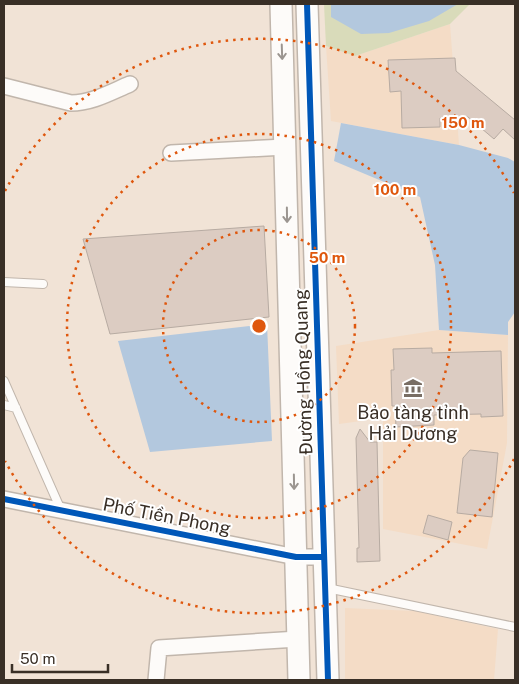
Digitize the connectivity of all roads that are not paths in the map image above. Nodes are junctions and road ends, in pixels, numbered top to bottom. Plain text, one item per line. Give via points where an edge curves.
1 (281, 4) edge
2 (307, 4) edge
3 (283, 79) junction
4 (310, 80) junction
5 (130, 84) dead end
6 (4, 86) edge
7 (285, 148) junction
8 (171, 153) dead end
9 (4, 282) edge
10 (43, 284) dead end
11 (4, 381) edge
12 (319, 385) junction
13 (291, 386) junction
14 (4, 405) edge
15 (16, 408) junction
16 (4, 499) edge
17 (61, 510) junction
18 (296, 557) junction
19 (324, 557) junction
20 (325, 588) junction
21 (515, 627) edge
22 (298, 639) junction
23 (156, 680) edge
24 (299, 680) edge
25 (328, 680) edge

1 -> 3 street, Đường Hồng Quang
2 - 4 street, Đường Hồng Quang
3 - 4 street
3 - 7 street, Đường Hồng Quang
4 - 12 street, Đường Hồng Quang
5 - 6 street via 79,103
7 - 8 street
7 -> 13 street, Đường Hồng Quang
9 - 10 lane
11 - 15 lane
12 - 13 street
12 - 19 street, Đường Hồng Quang
13 -> 18 street, Đường Hồng Quang
14 - 15 lane
15 - 17 lane
16 - 17 street, Phố Tiền Phong
17 - 18 street, Phố Tiền Phong
18 - 19 street, Phố Tiền Phong
18 - 22 street, Đường Hồng Quang
19 - 20 street, Đường Hồng Quang
20 - 21 lane
20 - 25 street, Đường Hồng Quang
22 - 23 street via 159,648
22 - 24 street, Đường Hồng Quang

